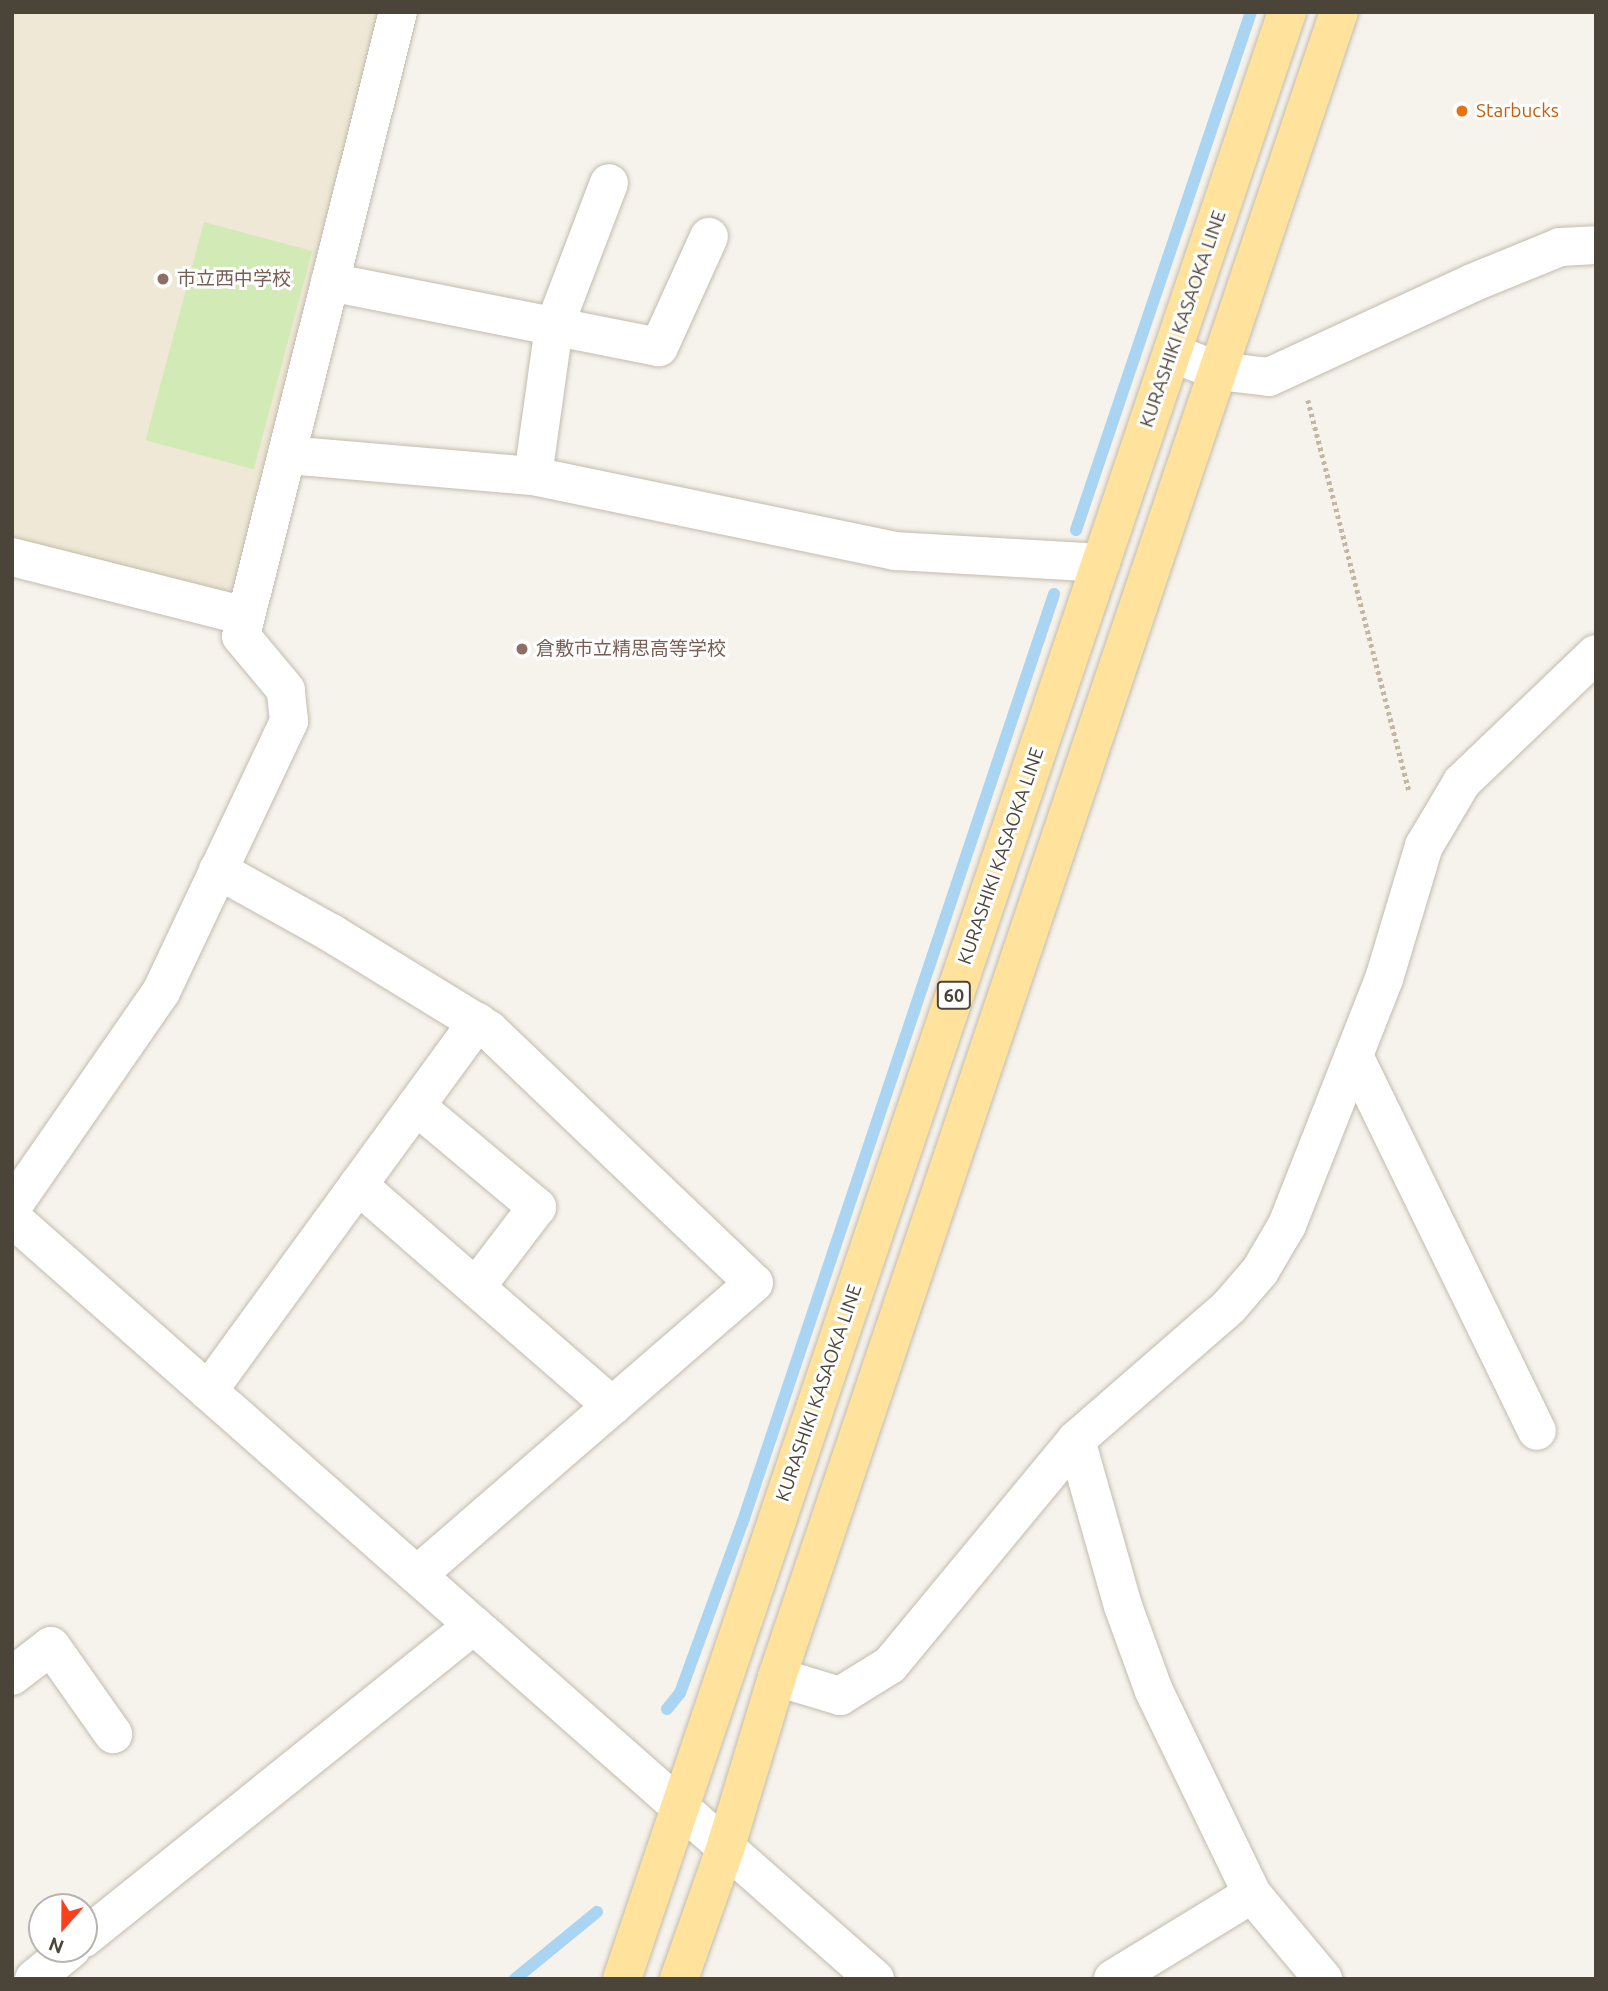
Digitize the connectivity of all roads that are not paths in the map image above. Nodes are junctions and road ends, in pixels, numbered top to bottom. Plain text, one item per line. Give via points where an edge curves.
1 (398, 12) edge
2 (1287, 12) edge
3 (1339, 12) edge
4 (609, 183) dead end
5 (709, 237) dead end
6 (1596, 245) edge
7 (330, 282) junction
8 (554, 327) junction
9 (1172, 354) junction
10 (1218, 371) junction
11 (287, 455) junction
12 (533, 476) junction
13 (12, 558) edge
14 (1101, 563) junction
15 (246, 616) junction
16 (1596, 654) edge
17 (218, 870) junction
18 (477, 1022) junction
19 (1353, 1056) junction
20 (416, 1106) junction
21 (358, 1185) junction
22 (12, 1207) edge
23 (12, 1218) edge
24 (476, 1287) junction
25 (208, 1391) junction
26 (611, 1406) junction
27 (1537, 1431) dead end
28 (1076, 1440) junction
29 (417, 1575) junction
30 (474, 1625) junction
31 (12, 1676) edge
32 (777, 1677) junction
33 (113, 1734) dead end
34 (680, 1806) junction
35 (726, 1846) junction
36 (1252, 1894) junction
37 (98, 1927) edge
38 (54, 1963) edge
39 (34, 1979) edge
40 (622, 1979) edge
41 (679, 1979) edge
42 (875, 1979) edge
43 (1113, 1979) edge
44 (1323, 1979) edge

1 - 7 street
2 - 9 main road, KURASHIKI KASAOKA LINE / 60
3 - 10 main road
4 - 8 street
5 - 8 street via 659,347
6 - 10 street via 1560,247 1269,377
7 - 8 street
7 - 11 street
8 - 12 street
9 - 10 street
9 - 14 main road, KURASHIKI KASAOKA LINE / 60
10 - 32 main road
11 - 12 street
11 - 15 street
12 - 14 street via 895,551
13 - 15 street
14 - 34 main road, KURASHIKI KASAOKA LINE / 60
15 - 17 street via 240,636 286,690 289,721
16 - 19 street via 1462,782 1424,846 1384,979
17 - 18 street
17 - 22 street via 160,992
18 - 20 street
18 - 26 street via 754,1283
19 - 27 street
19 - 28 street via 1287,1225 1261,1271 1229,1307
20 - 21 street
20 - 24 street via 537,1208
21 - 24 street
21 - 25 street
23 - 25 street
24 - 26 street
25 - 29 street
26 - 29 street
28 - 32 street via 890,1665 840,1696
28 - 36 street via 1119,1593 1154,1690
29 - 30 street
30 - 34 street
30 - 37 street
31 - 33 street via 51,1646
32 - 35 main road
34 - 35 street
34 - 40 main road, KURASHIKI KASAOKA LINE / 60
35 - 41 main road
35 - 42 street
36 - 43 street
36 - 44 street
38 - 39 street

